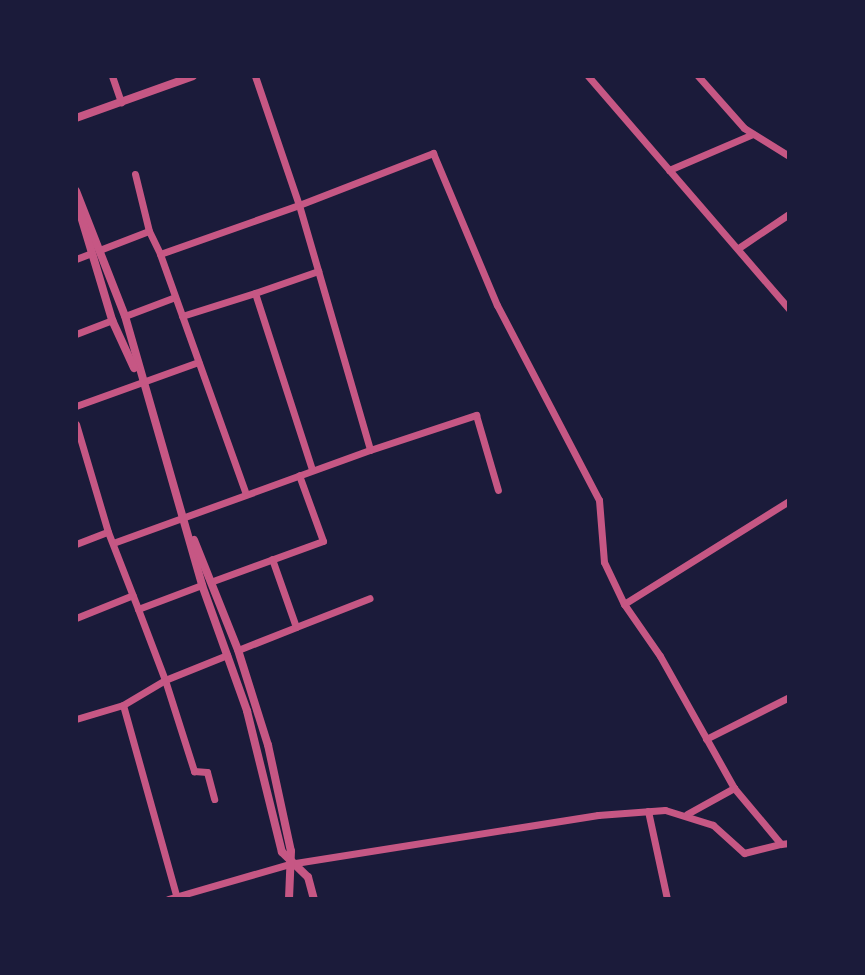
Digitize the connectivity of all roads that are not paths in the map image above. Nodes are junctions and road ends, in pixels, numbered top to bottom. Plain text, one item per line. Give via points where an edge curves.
1 (112, 76) edge
2 (193, 76) edge
3 (255, 76) edge
4 (588, 76) edge
5 (698, 76) edge
6 (121, 102) junction
7 (76, 118) edge
8 (753, 134) junction
9 (789, 156) edge
10 (669, 170) junction
11 (135, 174) dead end
12 (76, 191) edge
13 (76, 201) edge
14 (299, 205) junction
15 (789, 214) edge
16 (149, 231) junction
17 (740, 247) junction
18 (102, 249) junction
19 (89, 254) junction
20 (160, 254) junction
21 (76, 259) edge
22 (318, 271) junction
23 (255, 293) junction
24 (175, 297) junction
25 (789, 309) edge
26 (125, 316) junction
27 (182, 316) junction
28 (112, 320) junction
29 (76, 334) edge
30 (198, 362) junction
31 (141, 383) junction
32 (76, 406) edge
33 (76, 424) edge
34 (370, 450) junction
35 (88, 454) junction
36 (76, 459) edge
37 (312, 470) junction
38 (299, 475) junction
39 (498, 490) dead end
40 (246, 494) junction
41 (789, 501) edge
42 (184, 517) junction
43 (108, 532) junction
44 (113, 543) junction
45 (76, 544) edge
46 (272, 559) junction
47 (213, 581) junction
48 (202, 585) junction
49 (133, 595) junction
50 (370, 598) dead end
51 (624, 604) junction
52 (138, 609) junction
53 (76, 618) edge
54 (296, 627) junction
55 (238, 650) junction
56 (227, 655) junction
57 (165, 680) junction
58 (789, 697) edge
59 (123, 705) junction
60 (76, 719) edge
61 (706, 739) junction
62 (734, 788) junction
63 (214, 799) dead end
64 (648, 811) junction
65 (686, 814) junction
66 (785, 844) edge
67 (289, 864) junction
68 (174, 898) edge
69 (289, 899) edge
70 (314, 899) edge
71 (667, 899) edge

1 - 6 street
2 - 6 street
3 - 14 street
4 - 10 street
5 - 8 street
6 - 7 street
8 - 9 street
8 - 10 street
10 - 17 street
11 - 16 street
12 - 18 street
13 - 19 street
14 - 20 street
14 - 22 street
14 - 51 street via 433,153 497,305 599,500 604,562
15 - 17 street
16 - 18 street
16 - 20 street
17 - 25 street
18 - 26 street
19 - 21 street
19 - 28 street
20 - 24 street
22 - 23 street
22 - 34 street
23 - 27 street
23 - 37 street
24 - 26 street
24 - 27 street
26 - 31 street
27 - 30 street
28 - 29 street
28 - 31 street
30 - 31 street
30 - 40 street
31 - 32 street
31 - 42 street
33 - 35 street
34 - 37 street
34 - 39 street via 476,415
35 - 36 street
35 - 43 street
37 - 38 street
38 - 40 street
38 - 46 street via 323,541
40 - 42 street
41 - 51 street
42 - 44 street
42 - 47 street
42 - 48 street
43 - 44 street
43 - 45 street
44 - 49 street
46 - 47 street
46 - 54 street
47 - 55 street
48 - 52 street
48 - 56 street
49 - 52 street
49 - 53 street
50 - 54 street
51 - 61 street
52 - 57 street
54 - 55 street
55 - 67 street via 268,745
56 - 57 street
56 - 67 street
57 - 59 street
57 - 63 street via 194,771 207,772
58 - 61 street
59 - 60 street
59 - 68 street
61 - 62 street
62 - 65 street
62 - 66 street
64 - 65 street
64 - 67 street
64 - 71 street
65 - 66 street via 713,825 744,853
67 - 68 street
67 - 69 street
67 - 70 street via 308,877

